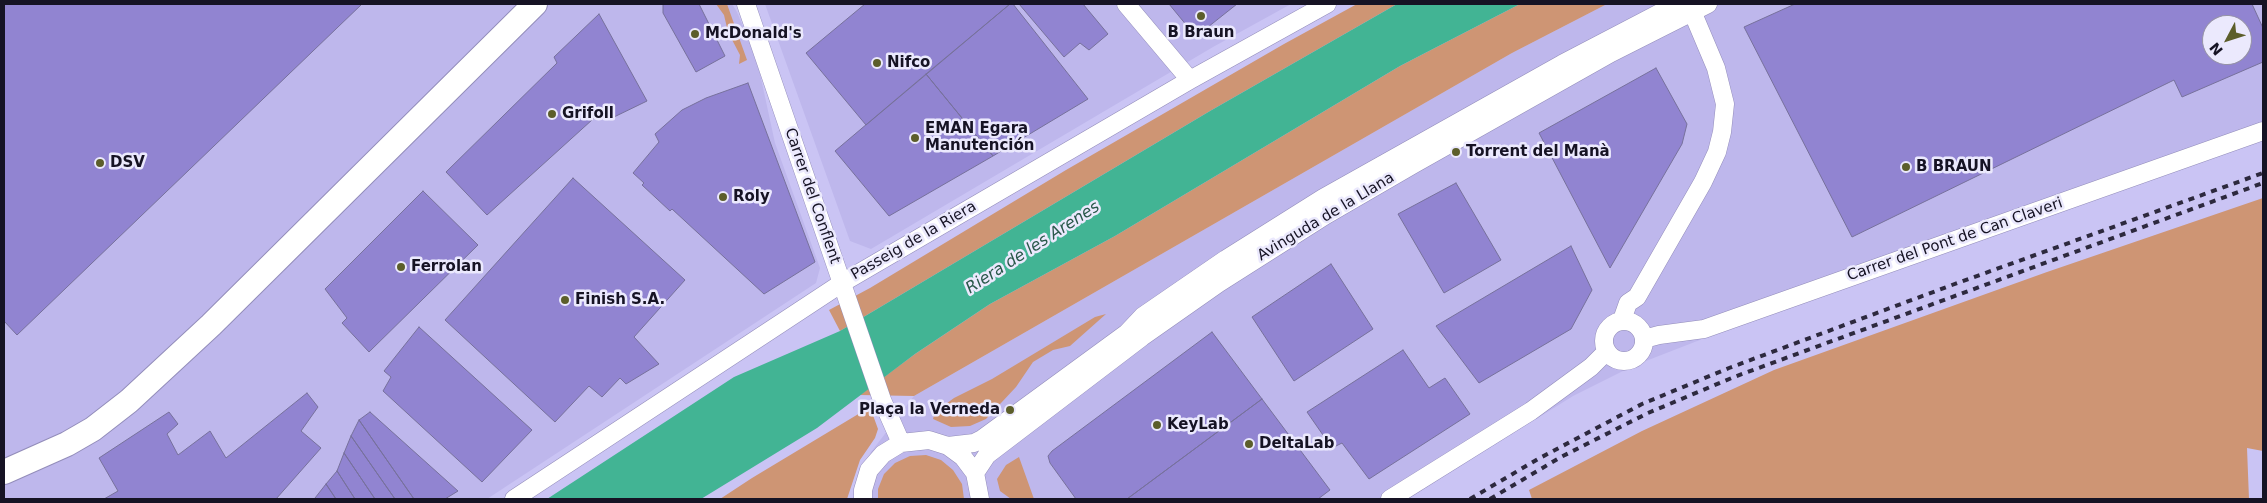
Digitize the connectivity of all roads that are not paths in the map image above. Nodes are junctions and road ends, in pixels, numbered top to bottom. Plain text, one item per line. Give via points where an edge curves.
1 (535, 4) edge
2 (746, 4) edge
3 (1126, 4) edge
4 (1327, 4) edge
5 (1691, 6) edge
6 (1190, 80) junction
7 (2263, 131) edge
8 (842, 283) junction
9 (1634, 328) junction
10 (1607, 351) junction
11 (900, 443) junction
12 (948, 446) junction
13 (4, 472) edge
14 (975, 473) junction
15 (514, 499) edge
16 (863, 499) edge
17 (980, 499) edge
18 (1390, 499) edge

1 - 13 main road via 129,401 105,420 45,456
2 - 8 street, Carrer del Conflent
3 - 6 street
4 - 6 street, Passeig de la Riera
5 - 9 street via 1716,68 1723,95 1722,132 1703,182 1638,297 1640,306
5 - 12 street, Avinguda de la Llana via 1562,64 1323,198 1144,316 1127,333 982,439
5 - 14 street, Avinguda de la Llana via 1326,215 1219,282 988,455
6 - 8 street, Passeig de la Riera
7 - 9 street, Carrer del Pont de Can Claveri via 1704,329 1659,335
8 - 11 street, Carrer del Conflent
8 - 15 street, Passeig de la Riera
9 - 10 street via 1612,324 1605,333
9 - 10 street via 1643,348 1639,354 1624,361
10 - 18 street via 1591,367 1531,410
11 - 12 street via 929,440
11 - 16 street via 883,454 869,470
12 - 14 street via 963,457
14 - 17 street

